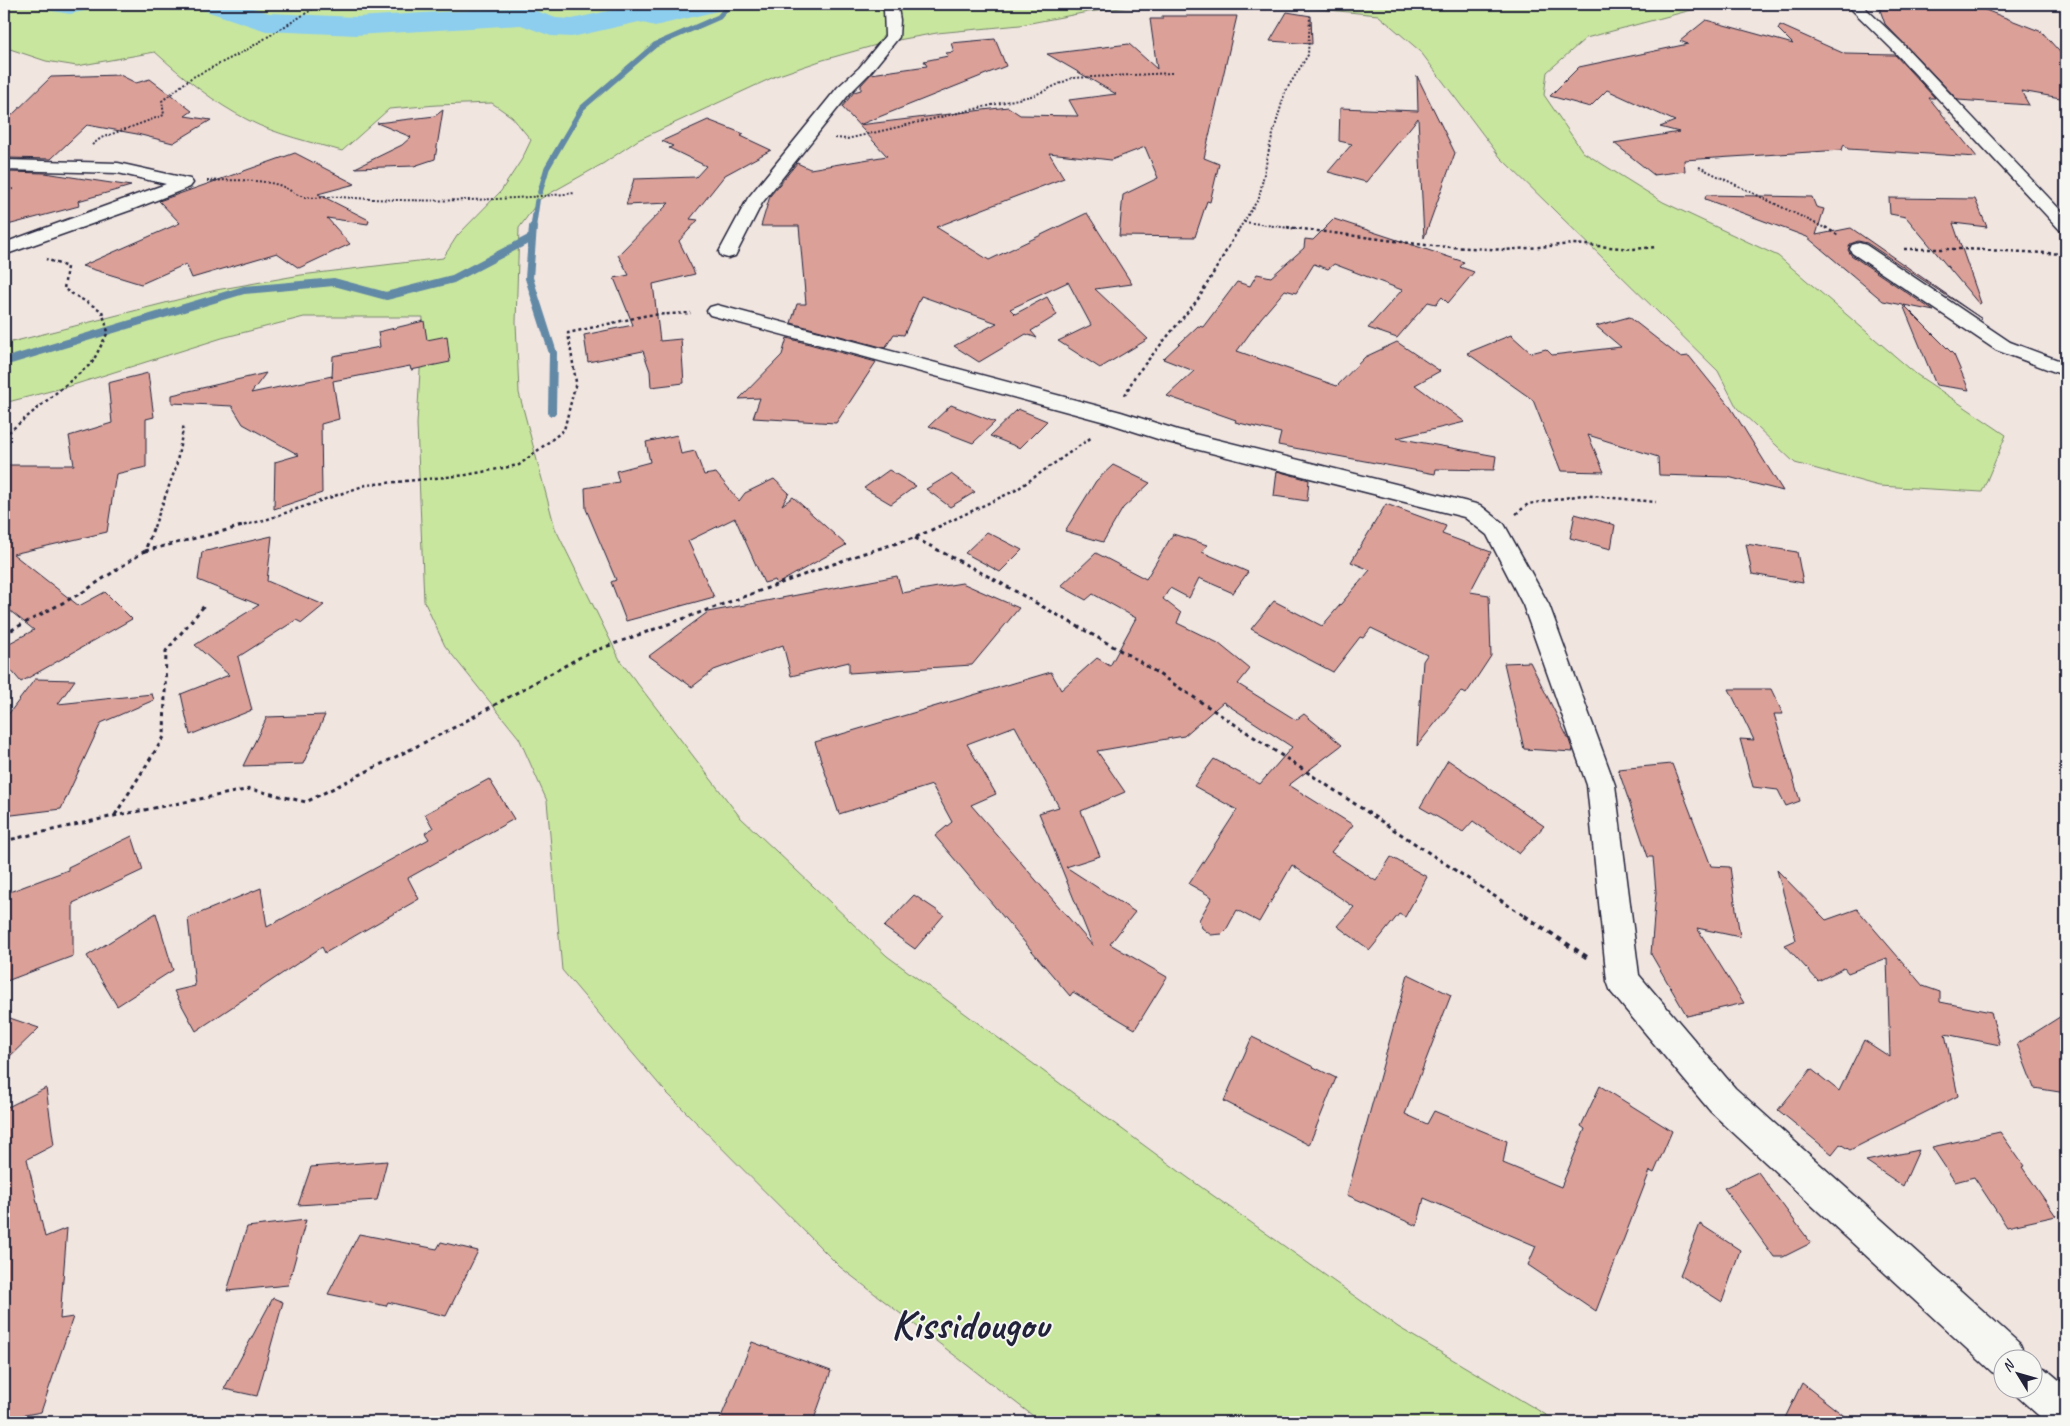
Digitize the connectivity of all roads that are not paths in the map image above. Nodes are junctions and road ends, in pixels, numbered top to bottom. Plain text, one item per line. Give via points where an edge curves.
1 (884, 4) edge
2 (1853, 4) edge
3 (4, 165) edge
4 (2066, 226) edge
5 (8, 247) edge
6 (1859, 249) dead end
7 (728, 252) dead end
8 (717, 311) road end
9 (2066, 370) edge
10 (1995, 1348) edge
11 (2042, 1391) edge
12 (2066, 1413) edge

1 - 7 street via 891,8 892,37 844,90 754,202
2 - 4 street via 1896,45
3 - 5 street via 118,168 184,183
6 - 9 street via 2004,346
8 - 10 street via 1113,416 1172,436 1472,512 1496,530 1536,605 1601,785 1623,981 1723,1100
11 - 12 street

